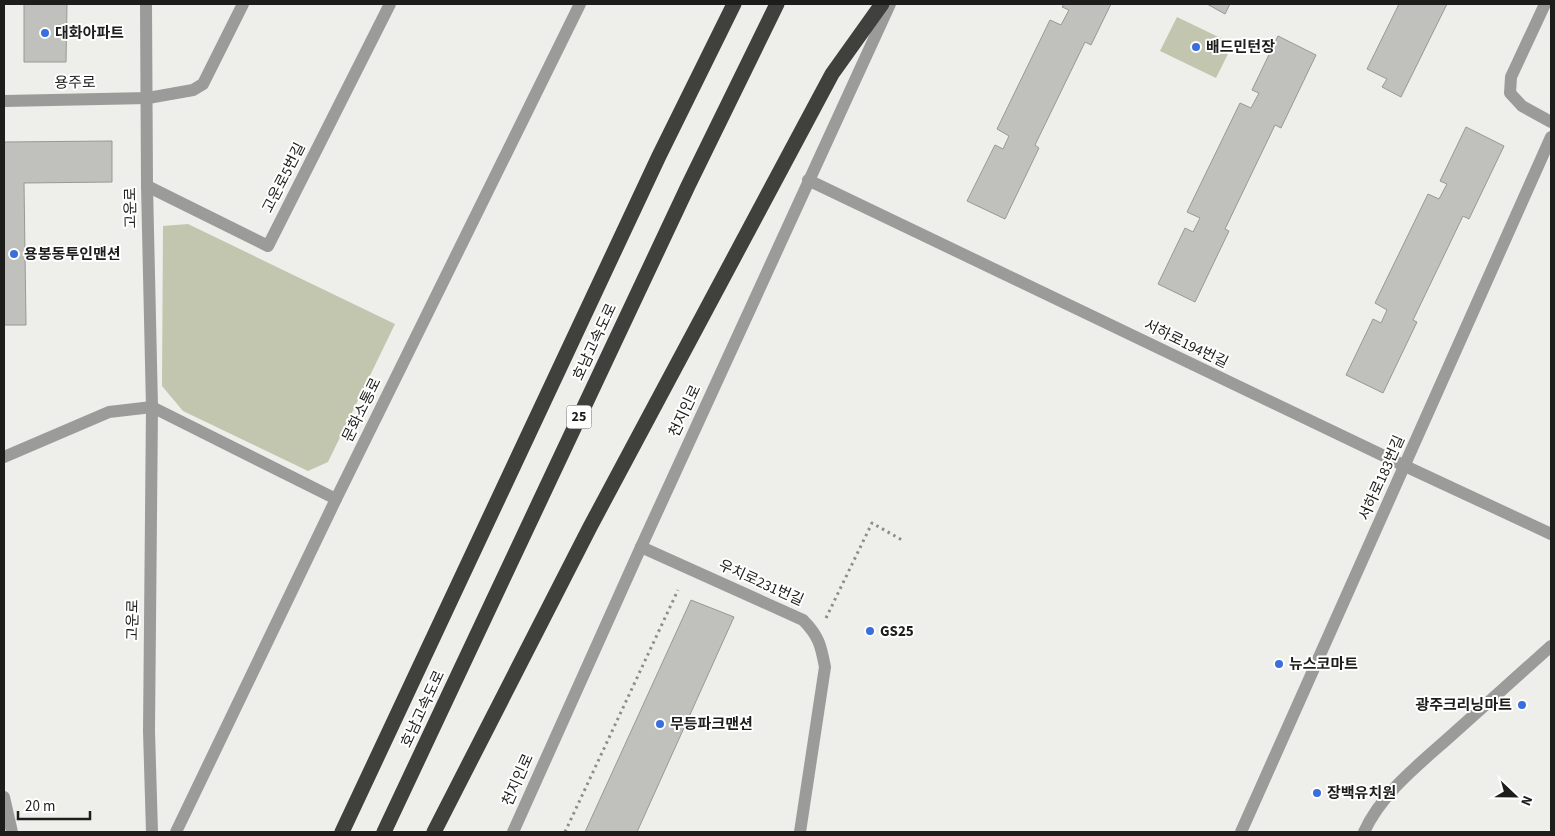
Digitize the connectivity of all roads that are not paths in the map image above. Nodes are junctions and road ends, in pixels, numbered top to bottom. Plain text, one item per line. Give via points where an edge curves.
1 (146, 4) edge
2 (243, 4) edge
3 (390, 4) edge
4 (580, 4) edge
5 (734, 4) edge
6 (777, 4) edge
7 (882, 4) edge
8 (890, 4) edge
9 (1544, 4) edge
10 (148, 98) junction
11 (4, 101) edge
12 (1551, 122) edge
13 (1551, 137) edge
14 (808, 180) junction
15 (147, 186) junction
16 (152, 407) junction
17 (4, 457) edge
18 (1405, 466) junction
19 (336, 499) junction
20 (1551, 534) edge
21 (640, 547) junction
22 (1551, 646) edge
23 (4, 797) edge
24 (12, 832) edge
25 (152, 832) edge
26 (176, 832) edge
27 (342, 832) edge
28 (384, 832) edge
29 (434, 832) edge
30 (513, 832) edge
31 (800, 832) edge
32 (1241, 832) edge
33 (1364, 832) edge

1 - 10 street, 고운로
2 - 10 street via 203,84 194,90
3 - 15 street, 고운로5번길 via 268,246
4 - 19 street, 문화소통로
5 - 27 highway, 호남고속도로 / 25
6 - 28 highway, 호남고속도로 / 25
7 - 29 highway via 827,83 590,527
8 - 14 street, 천지인로
9 - 12 street via 1511,77 1510,93 1522,106
10 - 11 street, 용주로
10 - 15 street, 고운로
13 - 18 street, 서하로183번길
14 - 18 street, 서하로194번길
14 - 21 street, 천지인로
15 - 16 street, 고운로
16 - 17 street via 109,412
16 - 19 street
16 - 25 street, 고운로 via 149,731
18 - 20 street, 서하로194번길
18 - 32 street, 서하로183번길
19 - 26 street, 문화소통로
21 - 30 street, 천지인로
21 - 31 street, 우치로231번길 via 803,620 821,643 825,667
22 - 33 street via 1408,774 1382,802
23 - 24 street

